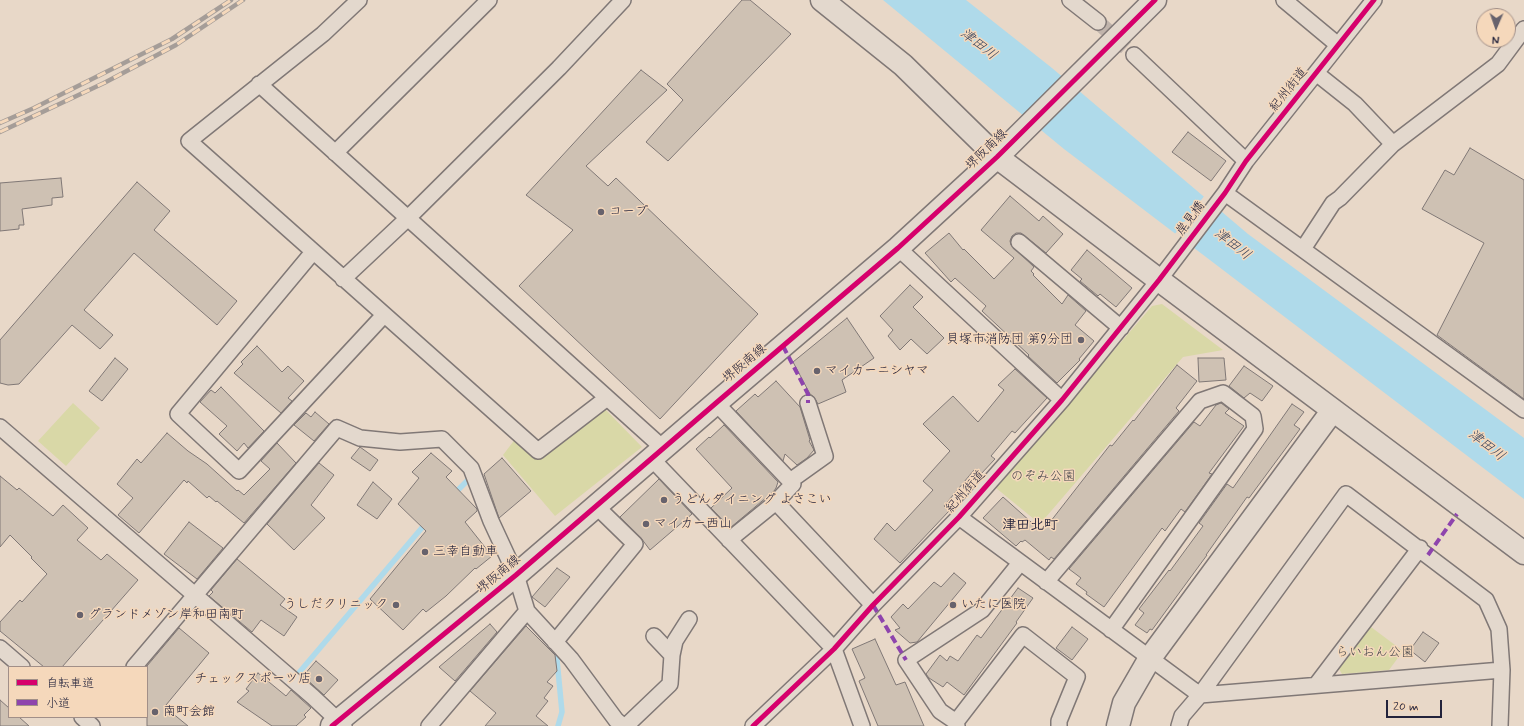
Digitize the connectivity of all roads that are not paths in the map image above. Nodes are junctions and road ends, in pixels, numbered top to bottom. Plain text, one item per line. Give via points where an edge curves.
1 (358, 0) edge
2 (488, 0) edge
3 (623, 0) edge
4 (822, 0) edge
5 (1070, 0) edge
6 (1155, 0) edge
7 (1284, 0) edge
8 (1374, 0) edge
9 (1098, 22) tunnel mouth
10 (1524, 29) edge
11 (1338, 46) junction
12 (1134, 55) tunnel mouth
13 (1316, 73) junction
14 (259, 84) junction
15 (1393, 144) junction
16 (335, 153) junction
17 (997, 157) junction
18 (1246, 161) junction
19 (1224, 194) junction
20 (408, 218) junction
21 (1019, 242) dead end
22 (898, 248) junction
23 (1303, 249) junction
24 (313, 252) junction
25 (1177, 256) joint
26 (343, 279) junction
27 (1159, 280) junction
28 (384, 316) junction
29 (1121, 328) junction
30 (607, 398) junction
31 (1062, 400) junction
32 (716, 403) junction
33 (808, 403) dead end
34 (1333, 410) junction
35 (1524, 410) edge
36 (0, 428) edge
37 (657, 453) junction
38 (790, 480) junction
39 (776, 502) junction
40 (596, 506) junction
41 (959, 517) junction
42 (729, 540) junction
43 (1420, 548) junction
44 (1524, 553) edge
45 (1020, 563) junction
46 (516, 575) junction
47 (1046, 582) junction
48 (194, 595) junction
49 (873, 605) junction
50 (527, 611) junction
51 (689, 619) dead end
52 (1111, 630) junction
53 (654, 636) dead end
54 (555, 642) junction
55 (0, 648) edge
56 (834, 649) junction
57 (672, 655) junction
58 (1150, 658) junction
59 (21, 666) edge
60 (135, 666) edge
61 (1502, 670) junction
62 (1316, 685) junction
63 (1200, 695) junction
64 (338, 724) edge
65 (956, 724) edge
66 (429, 726) edge
67 (625, 726) edge
68 (753, 726) edge
69 (862, 726) edge
70 (1059, 726) edge
71 (1118, 726) edge
72 (1179, 726) edge
73 (1500, 726) edge

1 - 14 street via 323,34
2 - 16 street
3 - 20 street via 559,68
4 - 17 street via 903,65
5 - 9 street
6 - 17 street, 堺阪南線
7 - 11 street
8 - 11 street, 紀州街道
10 - 15 street via 1498,64
11 - 13 street, 紀州街道
12 - 18 street
13 - 15 street via 1356,104
13 - 18 street, 紀州街道
14 - 16 street
14 - 24 street via 189,141
15 - 23 street via 1333,203
16 - 20 street
17 - 22 street, 堺阪南線
17 - 27 street
18 - 19 street, 紀州街道
19 - 23 street
19 - 25 street, 岸見橋
20 - 26 street
20 - 30 street
21 - 29 street
22 - 31 street
22 - 32 street, 堺阪南線
23 - 35 street
24 - 26 street
24 - 28 street via 178,414 239,472
25 - 27 street, 紀州街道
26 - 28 street
27 - 29 street, 紀州街道
27 - 34 street
28 - 30 street via 538,451
29 - 31 street, 紀州街道
30 - 37 street
31 - 41 street, 紀州街道
32 - 37 street, 堺阪南線
32 - 38 street
33 - 38 street via 825,456
34 - 44 street
34 - 58 street
36 - 48 street
37 - 40 street, 堺阪南線
37 - 42 street
38 - 39 street via 793,484
39 - 42 street
39 - 49 street
40 - 46 street, 堺阪南線
40 - 54 street via 635,544
41 - 45 street
41 - 49 street, 紀州街道
42 - 56 street
43 - 61 street via 1486,600 1499,629
43 - 62 street
43 - 63 street via 1346,494
45 - 47 street
45 - 65 street via 982,610 906,660 940,711
46 - 48 street via 490,521 471,468 442,439 400,442 360,438 337,428
46 - 50 street
46 - 64 street, 堺阪南線
47 - 52 street
47 - 52 street via 1200,401 1223,393 1253,416 1255,430
48 - 60 street
48 - 64 street via 313,697
49 - 56 street, 紀州街道
50 - 54 street
50 - 66 street
51 - 57 street via 675,641
52 - 58 street
53 - 57 street
54 - 67 street via 571,659 616,720
55 - 59 street
56 - 68 street, 紀州街道
56 - 69 street
57 - 67 street via 670,684
58 - 63 street
58 - 71 street via 1124,703
61 - 62 street
61 - 73 street
62 - 63 street
63 - 72 street via 1182,716
65 - 70 street via 1023,635 1077,677

